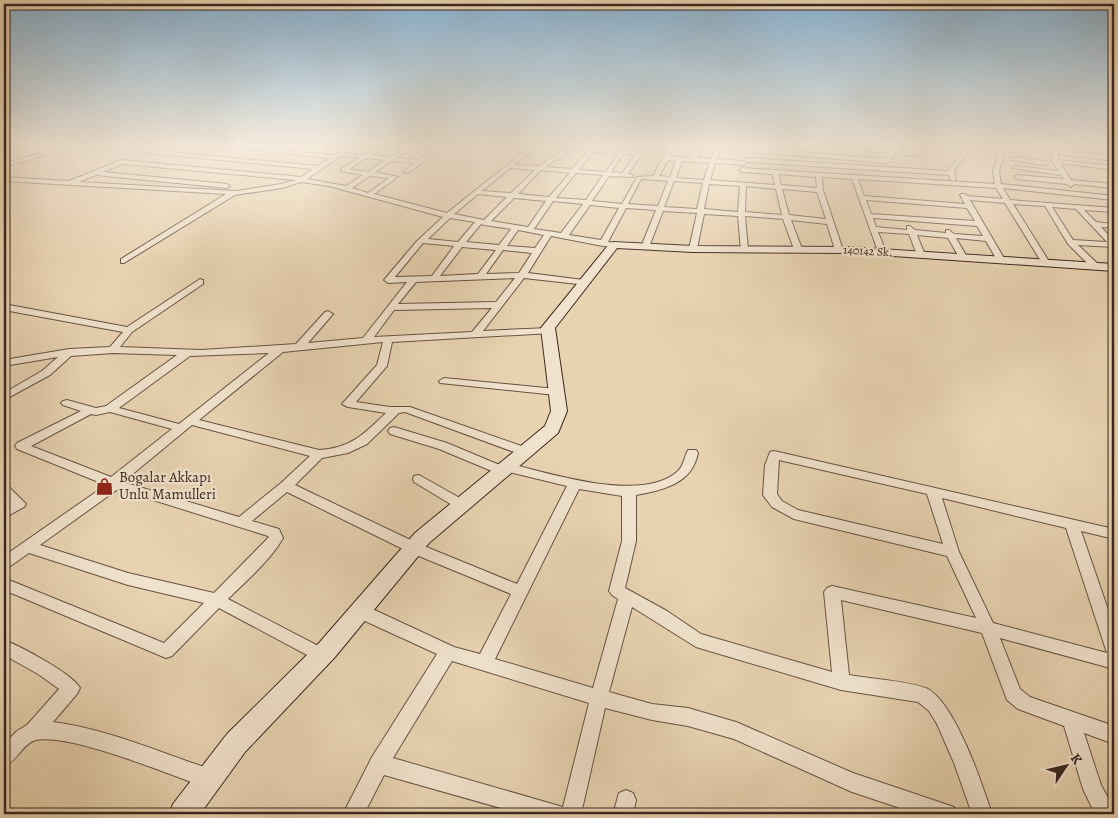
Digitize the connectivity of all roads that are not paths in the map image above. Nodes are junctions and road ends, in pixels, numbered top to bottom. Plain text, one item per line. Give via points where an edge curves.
1 (71, 184) edge
2 (175, 184) edge
3 (209, 184) edge
4 (248, 184) edge
5 (281, 184) edge
6 (325, 184) edge
7 (353, 184) edge
8 (385, 184) edge
9 (487, 184) edge
10 (524, 184) edge
11 (563, 184) edge
12 (599, 184) edge
13 (635, 184) edge
14 (670, 184) edge
15 (705, 184) edge
16 (740, 184) edge
17 (742, 184) edge
18 (820, 184) edge
19 (857, 184) edge
20 (875, 184) edge
21 (900, 184) edge
22 (921, 184) edge
23 (956, 184) edge
24 (972, 184) edge
25 (1070, 184) edge
26 (1093, 184) edge
27 (998, 186) junction
28 (1114, 186) edge
29 (777, 187) junction
30 (242, 188) junction
31 (164, 189) junction
32 (346, 189) junction
33 (924, 189) dead end
34 (820, 190) junction
35 (892, 190) junction
36 (254, 191) junction
37 (477, 192) junction
38 (232, 193) junction
39 (1078, 194) junction
40 (369, 195) junction
41 (513, 196) junction
42 (929, 196) dead end
43 (862, 198) junction
44 (965, 198) junction
45 (1114, 198) edge
46 (550, 200) junction
47 (1007, 201) junction
48 (586, 203) junction
49 (934, 204) junction
50 (1047, 205) junction
51 (623, 206) junction
52 (970, 206) junction
53 (1078, 207) junction
54 (1090, 208) junction
55 (659, 209) junction
56 (1114, 210) edge
57 (700, 212) junction
58 (742, 214) junction
59 (448, 216) junction
60 (868, 216) junction
61 (786, 217) junction
62 (906, 218) junction
63 (943, 221) junction
64 (831, 222) junction
65 (482, 223) junction
66 (981, 224) junction
67 (1094, 224) junction
68 (1114, 226) edge
69 (515, 229) junction
70 (873, 230) junction
71 (529, 231) junction
72 (548, 234) junction
73 (913, 234) junction
74 (562, 237) junction
75 (952, 237) junction
76 (989, 239) junction
77 (422, 241) junction
78 (1071, 242) junction
79 (461, 244) junction
80 (613, 245) junction
81 (1114, 245) edge
82 (645, 247) junction
83 (498, 249) junction
84 (693, 249) junction
85 (744, 249) junction
86 (798, 249) junction
87 (839, 250) junction
88 (537, 251) junction
89 (882, 252) junction
90 (921, 255) junction
91 (963, 257) junction
92 (1002, 260) junction
93 (124, 261) dead end
94 (1046, 263) junction
95 (1096, 267) junction
96 (1114, 268) edge
97 (522, 275) junction
98 (480, 277) junction
99 (434, 279) junction
100 (413, 280) junction
101 (200, 282) dead end
102 (584, 283) junction
103 (499, 305) junction
104 (391, 306) junction
105 (4, 307) edge
106 (328, 314) dead end
107 (130, 330) junction
108 (548, 331) junction
109 (475, 335) junction
110 (388, 340) junction
111 (366, 341) junction
112 (299, 347) junction
113 (280, 349) junction
114 (113, 350) junction
115 (69, 352) junction
116 (188, 352) junction
117 (5, 364) edge
118 (444, 381) dead end
119 (556, 392) junction
120 (4, 398) edge
121 (67, 403) dead end
122 (110, 409) junction
123 (396, 409) junction
124 (91, 410) junction
125 (185, 425) junction
126 (394, 431) dead end
127 (526, 452) junction
128 (692, 453) dead end
129 (318, 454) junction
130 (505, 469) junction
131 (419, 479) dead end
132 (115, 484) junction
133 (575, 484) junction
134 (286, 486) junction
135 (4, 490) edge
136 (933, 491) junction
137 (629, 492) junction
138 (462, 505) junction
139 (4, 513) edge
140 (242, 523) junction
141 (1072, 524) junction
142 (1114, 534) edge
143 (29, 547) junction
144 (414, 548) junction
145 (952, 552) junction
146 (4, 563) edge
147 (4, 584) edge
148 (520, 592) junction
149 (627, 596) junction
150 (218, 600) junction
151 (360, 611) junction
152 (988, 628) junction
153 (4, 647) edge
154 (1114, 650) edge
155 (448, 652) junction
156 (322, 656) junction
157 (1114, 662) edge
158 (484, 664) junction
159 (841, 682) junction
160 (599, 698) junction
161 (1071, 720) junction
162 (33, 732) junction
163 (1114, 735) edge
164 (4, 757) edge
165 (379, 764) junction
166 (210, 779) junction
167 (183, 814) edge
168 (354, 814) edge
169 (556, 814) edge
170 (571, 814) edge
171 (947, 814) edge
172 (982, 814) edge
173 (1106, 814) edge

1 - 31 street
2 - 31 street
3 - 30 street
4 - 30 street
5 - 36 street
6 - 32 street
7 - 32 street
8 - 40 street
9 - 37 street
10 - 41 street
11 - 46 street
12 - 48 street
13 - 51 street
14 - 55 street
15 - 57 street
16 - 58 street
17 - 29 street
18 - 34 street
19 - 43 street
20 - 35 street
21 - 35 street
22 - 33 street
23 - 44 street
24 - 27 street
25 - 39 street
26 - 28 street
27 - 39 street
27 - 47 street
29 - 34 street
29 - 61 street
30 - 36 street
31 - 38 street
32 - 40 street
34 - 64 street
35 - 43 street
35 - 49 street
35 - 62 street
36 - 38 street
37 - 41 street
37 - 59 street
38 - 93 street
39 - 45 street
39 - 54 street
40 - 59 street
41 - 46 street
41 - 65 street
42 - 49 street
43 - 60 street
44 - 47 street
44 - 52 street
46 - 48 street
46 - 71 street
47 - 50 street
47 - 94 street
48 - 51 street
48 - 74 street
49 - 52 street
49 - 63 street
50 - 53 street
50 - 78 street
51 - 55 street
51 - 80 street
52 - 66 street
53 - 54 street
53 - 67 street
54 - 56 street
55 - 57 street
55 - 82 street
57 - 58 street
57 - 84 street
58 - 61 street
58 - 85 street
59 - 65 street
59 - 77 street
60 - 62 street
60 - 70 street
61 - 64 street
61 - 86 street
62 - 63 street
62 - 73 street
63 - 66 street
63 - 75 street
64 - 87 street
65 - 69 street
65 - 79 street
66 - 76 street
67 - 68 street
67 - 81 street
69 - 71 street
69 - 83 street
70 - 73 street
70 - 89 street
71 - 72 street
72 - 74 street
72 - 88 street
73 - 75 street
73 - 90 street
74 - 80 street
75 - 76 street
75 - 91 street
76 - 92 street
77 - 79 street
77 - 100 street via 388,280
78 - 81 street
78 - 95 street
79 - 83 street
79 - 99 street
80 - 82 main road, 140142 Sk.
80 - 102 main road
82 - 84 main road, 140142 Sk.
83 - 88 street
83 - 98 street
84 - 85 main road, 140142 Sk.
85 - 86 main road, 140142 Sk.
86 - 87 main road, 140142 Sk.
87 - 89 main road, 140142 Sk.
88 - 97 street
89 - 90 main road, 140142 Sk.
90 - 91 main road, 140142 Sk.
91 - 92 main road, 140142 Sk.
92 - 94 main road, 140142 Sk.
94 - 95 main road, 140142 Sk.
95 - 96 main road, 140142 Sk.
97 - 98 street
97 - 102 street
97 - 103 street
98 - 99 street
99 - 100 street
100 - 104 street
101 - 107 street
102 - 108 main road
103 - 104 street
103 - 109 street
104 - 111 street
105 - 107 street
106 - 112 street
107 - 114 street
108 - 109 street
108 - 119 main road
109 - 110 street
110 - 111 street
110 - 123 street via 382,366 348,404
111 - 112 street
112 - 113 street
113 - 116 street
113 - 125 street
114 - 115 street
114 - 116 street
115 - 117 street
115 - 120 street via 46,374
116 - 122 street
118 - 119 street
119 - 127 main road via 558,411 552,429
121 - 124 street
122 - 124 street
122 - 125 street
123 - 127 street via 406,409
123 - 129 street via 363,442 351,449 336,454
124 - 132 street via 21,446
125 - 129 street
125 - 132 street
126 - 130 street
127 - 130 main road
128 - 137 street via 683,474 667,482
129 - 134 street
130 - 133 street
130 - 138 main road
131 - 138 street
132 - 140 street
132 - 143 street
133 - 137 street
133 - 148 street
134 - 140 street
134 - 144 street
135 - 139 street via 19,504
136 - 141 street
136 - 145 street
136 - 145 street via 774,455 771,465 771,499 794,514
137 - 149 street via 630,540 617,591
138 - 144 main road
140 - 150 street via 274,533 276,538
141 - 142 street
141 - 154 street
143 - 146 street
143 - 150 street via 128,579
144 - 148 street
144 - 151 main road
145 - 152 street
147 - 150 street via 166,652
148 - 158 street
149 - 159 street via 696,640
149 - 160 street
150 - 156 street
151 - 155 street
151 - 156 main road
152 - 157 street
152 - 159 street via 832,592
152 - 161 street via 1013,694 1024,704
153 - 162 street via 71,688
155 - 158 street
155 - 165 street
156 - 166 main road via 236,743
158 - 160 street
159 - 172 street via 922,694 930,699 943,718 963,761
160 - 170 street
160 - 171 street via 736,731 852,782
161 - 163 street
161 - 173 street via 1093,789
162 - 164 street via 22,738
162 - 166 street via 76,734
165 - 168 street
165 - 169 street
166 - 167 main road

